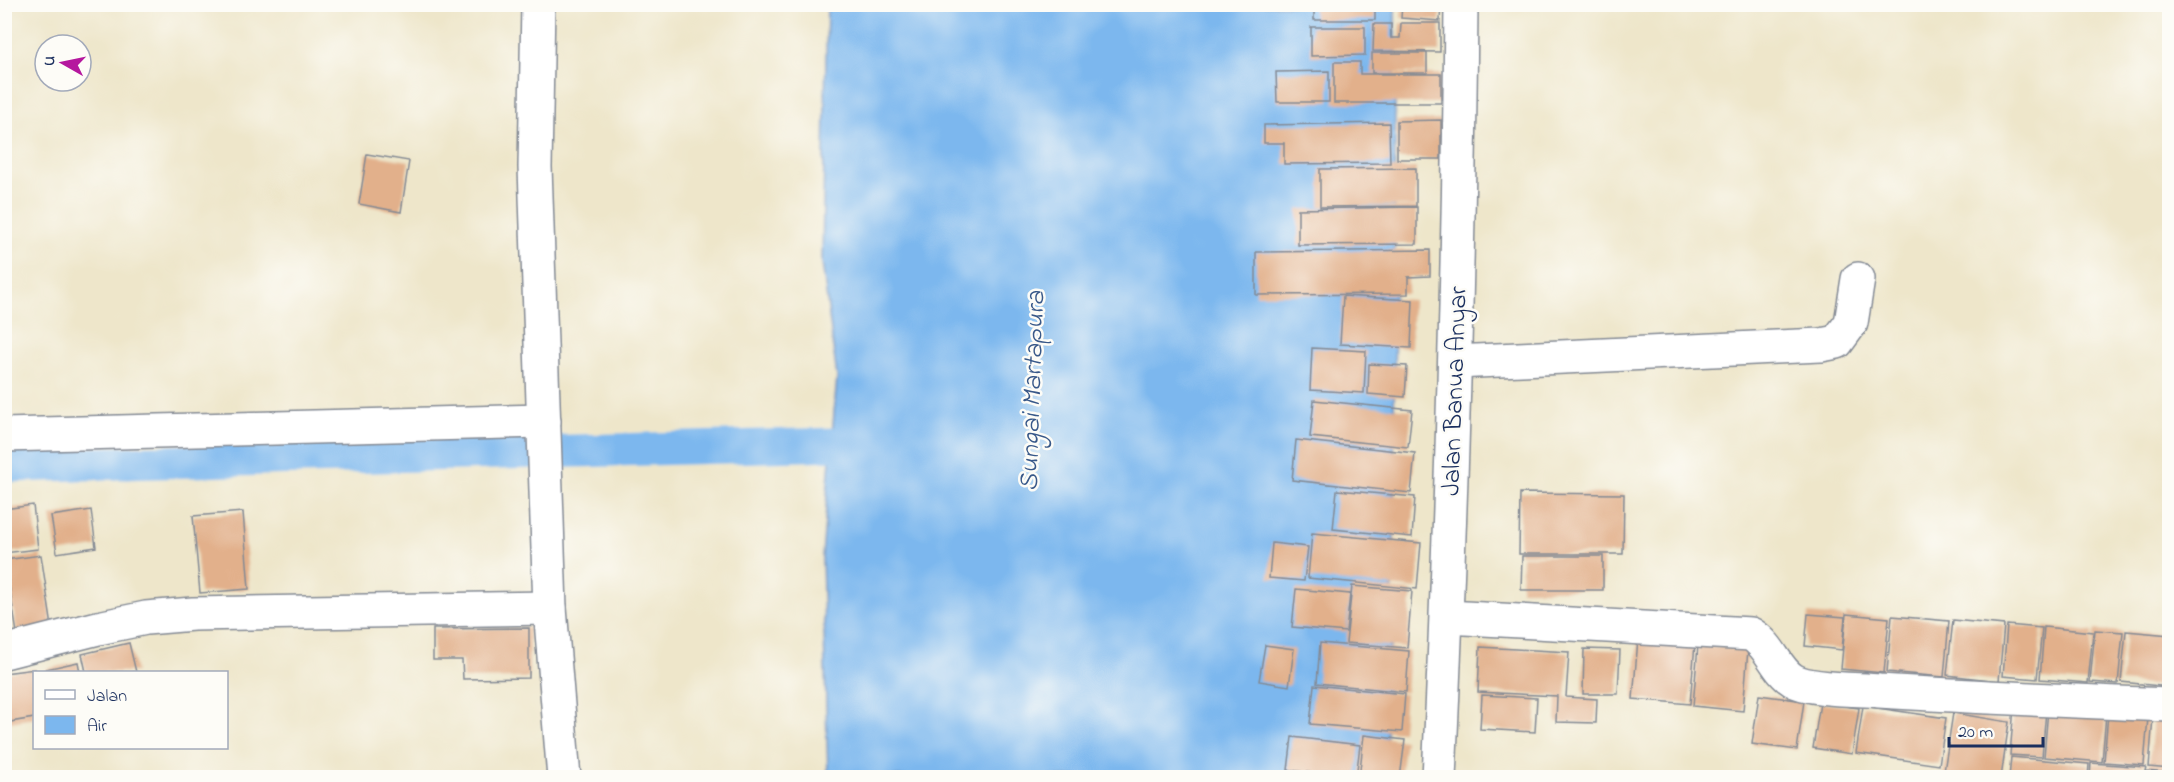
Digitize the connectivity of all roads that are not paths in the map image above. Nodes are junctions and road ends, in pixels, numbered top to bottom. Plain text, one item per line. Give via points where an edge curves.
1 (538, 4) edge
2 (1461, 4) edge
3 (1858, 279) dead end
4 (1455, 362) junction
5 (4, 435) edge
6 (545, 444) junction
7 (550, 608) junction
8 (1447, 617) junction
9 (4, 652) edge
10 (2169, 705) edge
11 (564, 777) edge
12 (1439, 777) edge

1 - 6 street via 535,167
2 - 4 street, Jalan Banua Anyar
3 - 4 street via 1851,323 1837,342
4 - 8 street, Jalan Banua Anyar
5 - 6 street
6 - 7 street
7 - 9 street via 193,614 146,618
7 - 11 street
8 - 10 street via 1751,634 1769,649 1785,674 1802,684 1985,698
8 - 12 street, Jalan Banua Anyar

